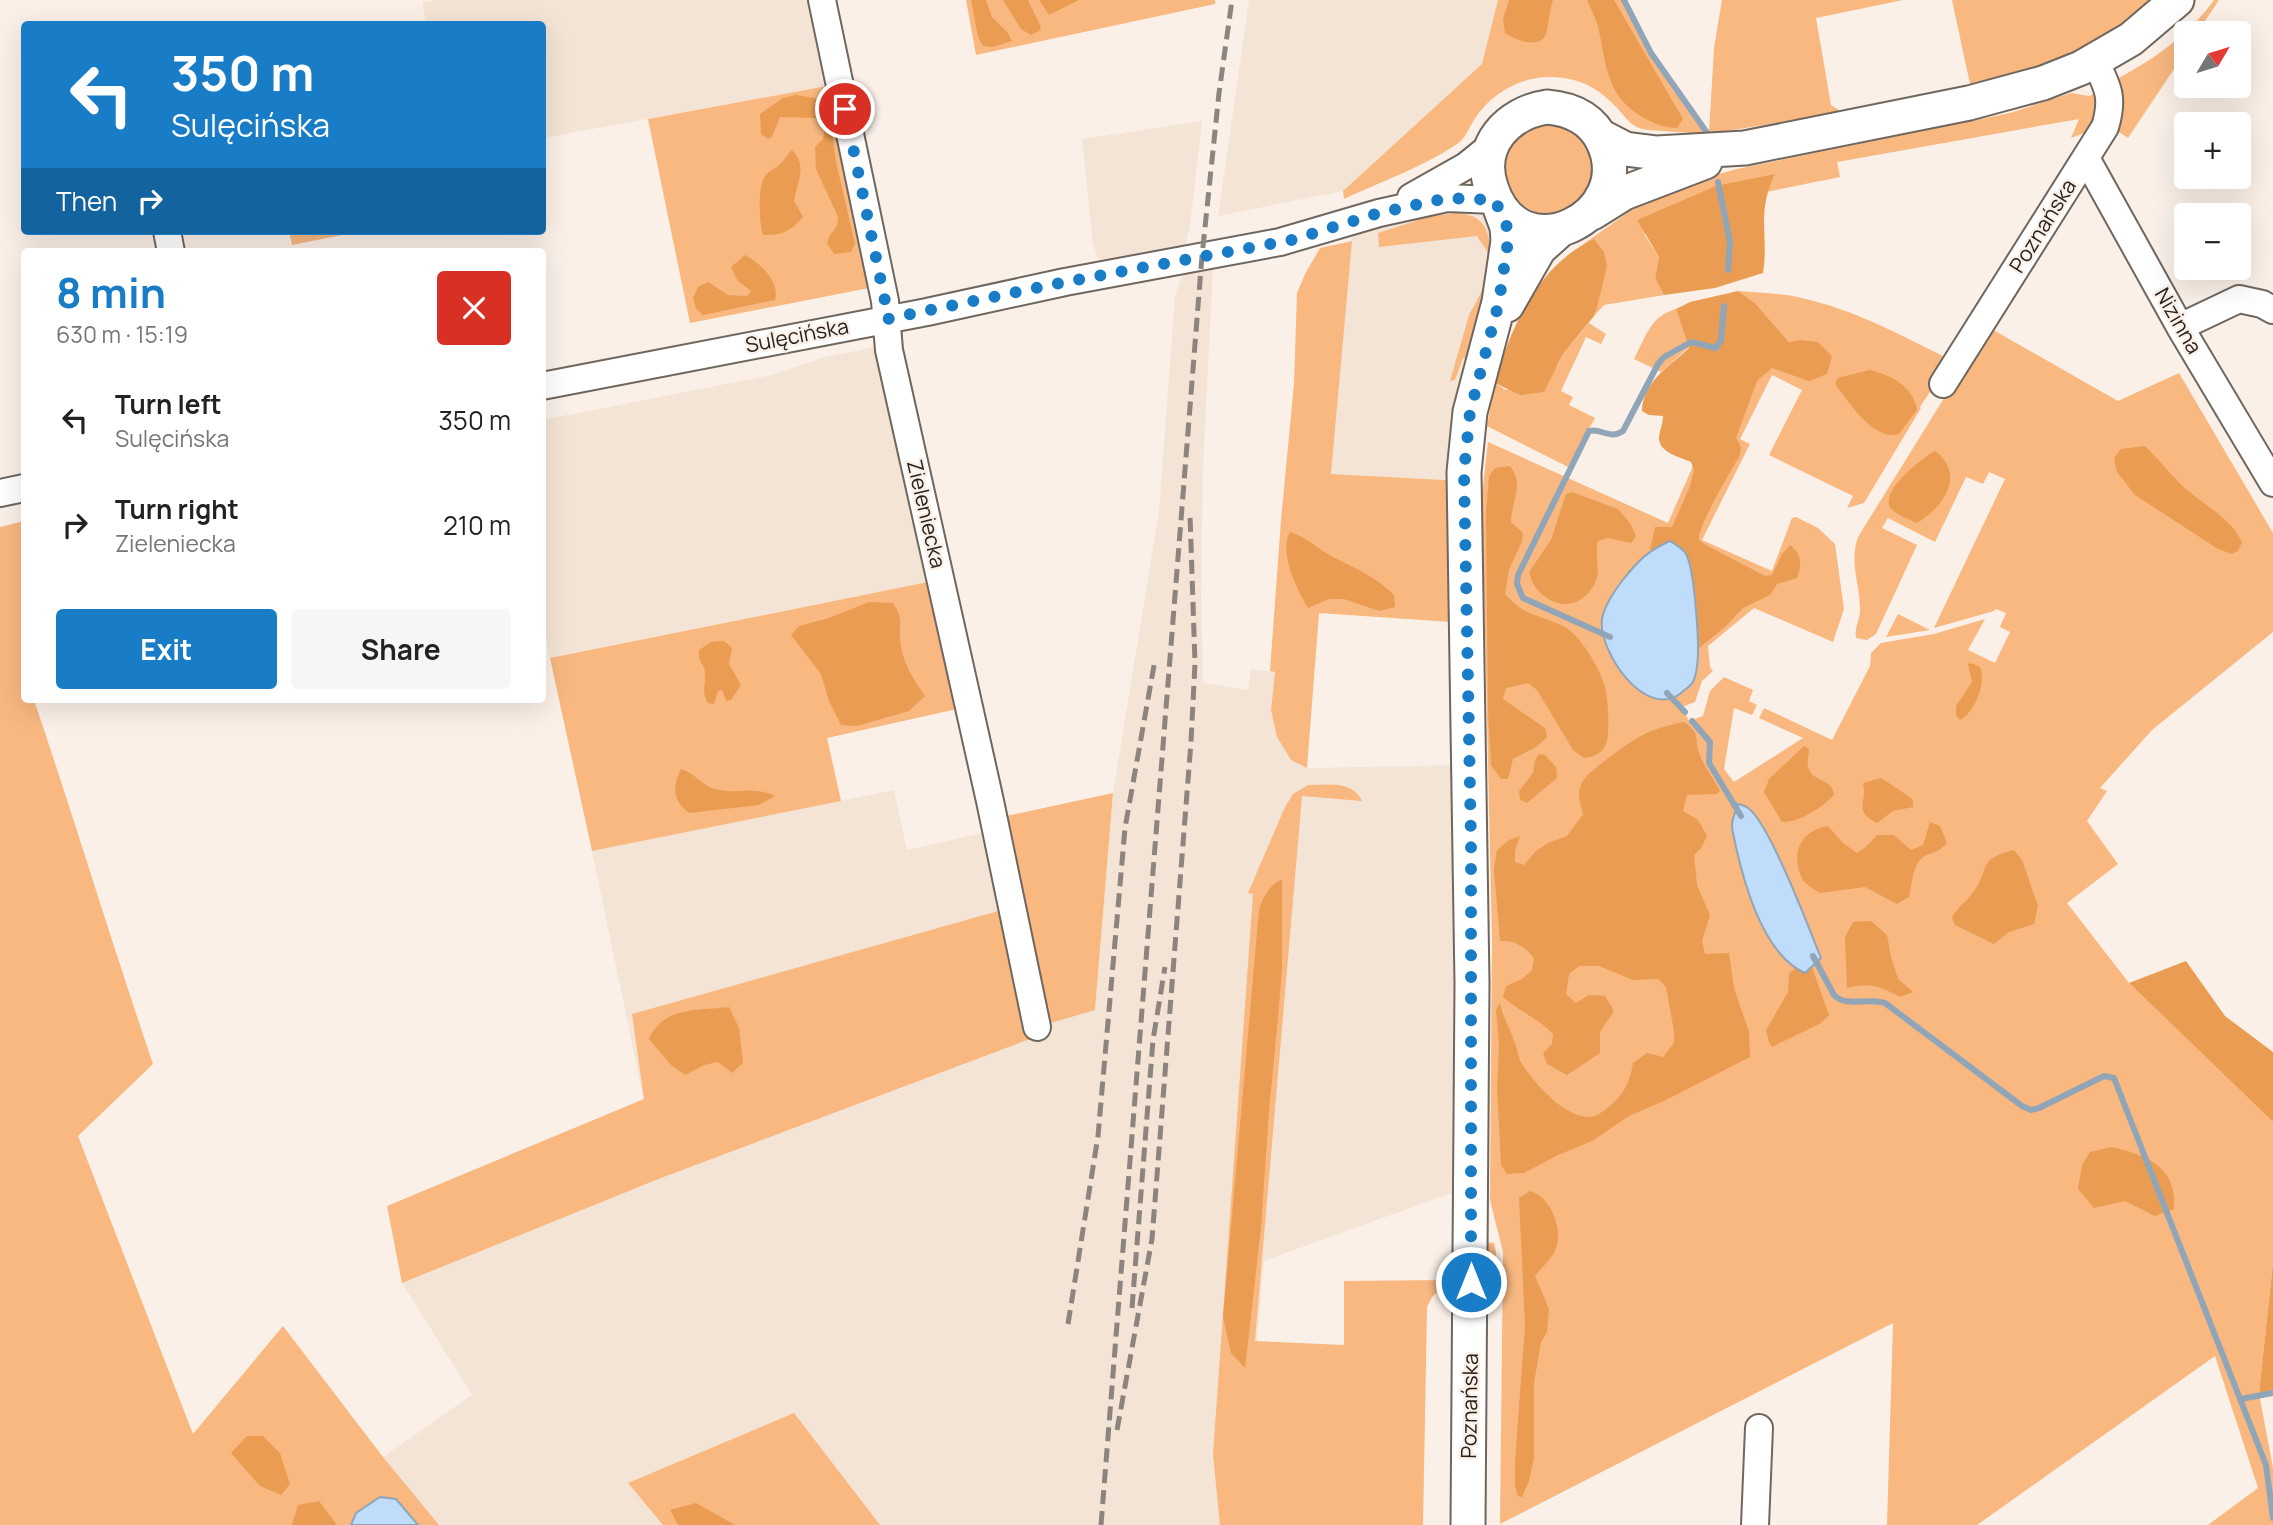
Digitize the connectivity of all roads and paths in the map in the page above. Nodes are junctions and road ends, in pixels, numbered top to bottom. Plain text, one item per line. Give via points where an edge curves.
1 (822, 0) edge
2 (2178, 0) edge
3 (2095, 61) junction
4 (1600, 136) junction
5 (1492, 145) junction
6 (1745, 148) junction
7 (2086, 158) junction
8 (1498, 204) junction
9 (1379, 213) junction
10 (1573, 224) junction
11 (2273, 310) edge
12 (887, 319) junction
13 (2180, 327) junction
14 (1481, 365) junction
15 (1943, 384) dead end
16 (546, 385) edge
17 (2273, 483) edge
18 (21, 489) edge
19 (0, 493) edge
20 (1037, 1027) dead end
21 (1759, 1429) dead end
22 (1468, 1525) edge
23 (1755, 1525) edge

1 - 12 street, Zieleniecka
2 - 3 main road, Poznańska via 2141,32
3 - 6 main road, Poznańska via 2043,83 1989,98
3 - 7 street, Poznańska via 2111,103 2105,127
4 - 5 main road via 1576,113 1547,107 1531,109 1511,120
4 - 6 main road, Poznańska via 1625,149 1657,153
4 - 10 main road via 1610,167 1609,180 1603,195
5 - 8 main road via 1489,182
5 - 9 street, Sulęcińska via 1440,182
6 - 10 main road, Poznańska via 1623,193
7 - 13 street, Nizinna
7 - 15 street, Poznańska
8 - 9 street, Sulęcińska via 1447,198
8 - 10 main road via 1510,219 1539,232
8 - 14 main road, Poznańska via 1508,241 1499,302
9 - 12 street, Sulęcińska via 1292,240
10 - 14 main road, Poznańska via 1539,249 1524,271
11 - 13 street via 2239,299
12 - 16 street, Sulęcińska
12 - 20 street, Zieleniecka via 889,350
13 - 17 street, Nizinna
14 - 22 main road, Poznańska via 1470,412 1464,481 1472,971
18 - 19 street
21 - 23 street

